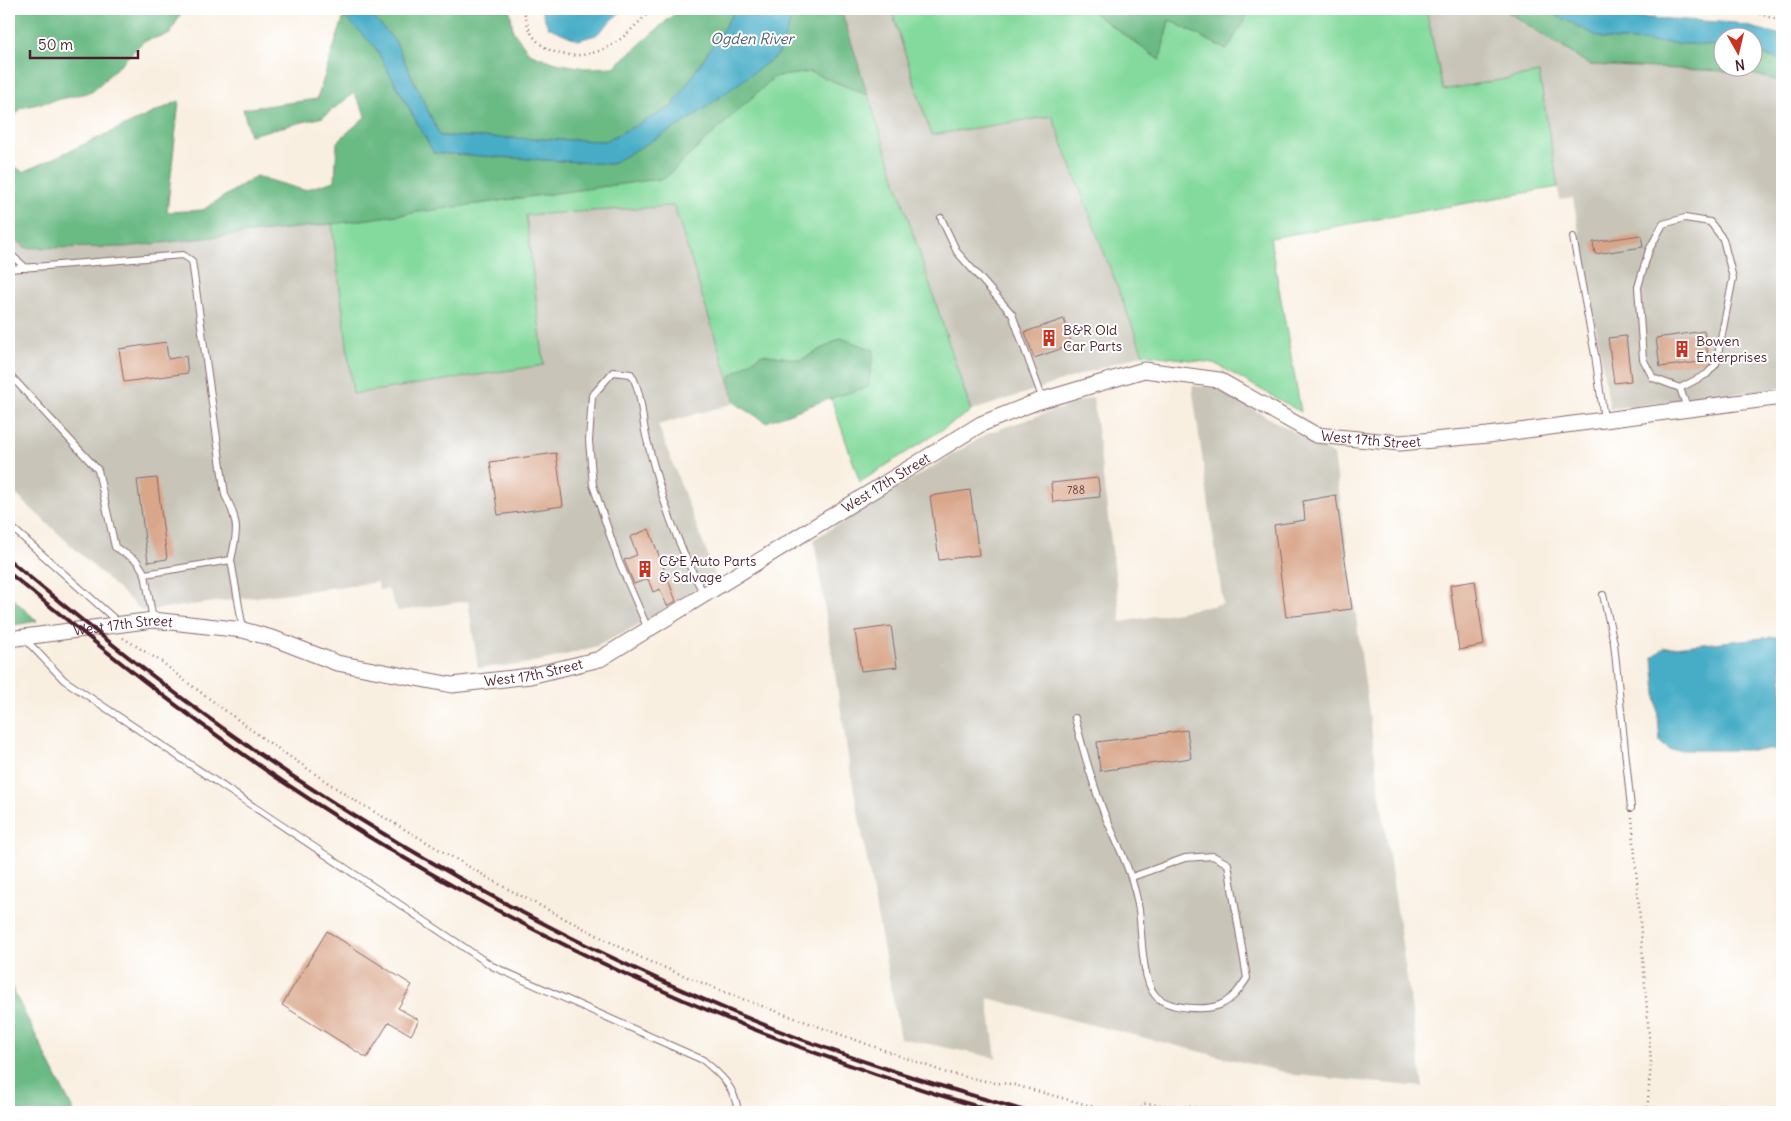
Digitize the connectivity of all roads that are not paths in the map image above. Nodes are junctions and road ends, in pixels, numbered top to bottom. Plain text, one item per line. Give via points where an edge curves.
1 (941, 218) dead end
2 (1573, 237) dead end
3 (9, 252) edge
4 (26, 268) junction
5 (9, 269) edge
6 (9, 374) edge
7 (1680, 388) junction
8 (1782, 397) edge
9 (1043, 400) junction
10 (1688, 410) junction
11 (1604, 420) junction
12 (9, 525) edge
13 (232, 560) junction
14 (145, 574) junction
15 (704, 595) junction
16 (1604, 595) dead end
17 (153, 620) junction
18 (117, 624) junction
19 (243, 630) junction
20 (648, 630) junction
21 (16, 638) edge
22 (1075, 718) dead end
23 (1631, 808) road end
24 (1132, 877) junction
25 (738, 1112) edge

1 - 9 lane via 957,252 1012,314
2 - 11 lane
3 - 4 lane
4 - 5 lane
4 - 13 lane via 182,255 192,260 225,494 233,510 238,534
6 - 14 lane via 98,470 115,547 136,561
7 - 7 lane via 1653,378 1643,359 1638,287 1649,250 1662,224 1685,218 1710,222 1724,239 1733,278 1716,364 1707,374
7 - 10 lane
8 - 10 street, West 17th Street
9 - 11 street, West 17th Street via 1144,370 1219,380 1316,435 1400,443
9 - 15 street, West 17th Street via 981,424
10 - 11 street, West 17th Street
12 - 18 lane
13 - 14 lane
13 - 19 lane
14 - 17 lane
15 - 20 street, West 17th Street
15 - 20 lane via 676,538 658,483 638,385 631,374 613,372 592,396 589,440 593,485 619,562
16 - 23 lane via 1614,643
17 - 18 street, West 17th Street
17 - 19 street, West 17th Street
18 - 21 street, West 17th Street
19 - 20 street, West 17th Street via 337,663 452,685 530,676 600,659
21 - 25 lane via 64,680 492,966 703,1060 724,1078
22 - 24 lane via 1089,772
24 - 24 lane via 1146,975 1155,995 1173,1006 1199,1008 1220,1005 1237,994 1247,978 1228,864 1213,856 1185,858

